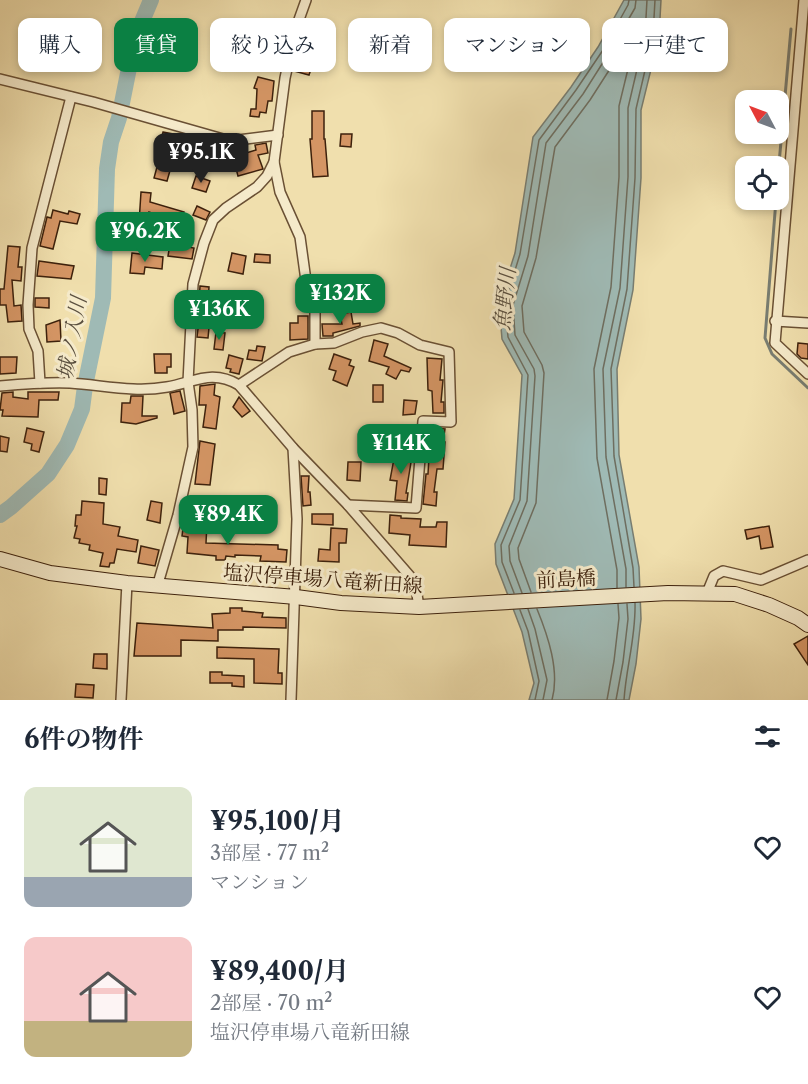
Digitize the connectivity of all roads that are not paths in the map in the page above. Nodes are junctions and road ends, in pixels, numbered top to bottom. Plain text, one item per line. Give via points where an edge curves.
1 (306, 0) edge
2 (804, 0) edge
3 (0, 79) edge
4 (72, 97) junction
5 (278, 135) junction
6 (274, 162) junction
7 (775, 321) junction
8 (808, 323) edge
9 (315, 344) junction
10 (808, 374) edge
11 (188, 382) junction
12 (40, 383) junction
13 (239, 385) junction
14 (0, 386) edge
15 (293, 448) junction
16 (348, 505) junction
17 (0, 559) edge
18 (808, 560) edge
19 (127, 583) junction
20 (157, 586) junction
21 (707, 593) junction
22 (296, 597) junction
23 (466, 604) joint
24 (419, 608) junction
25 (808, 625) edge
26 (121, 700) edge
27 (291, 700) edge

1 - 5 street via 285,78
2 - 7 street
3 - 4 street
4 - 5 street via 230,141
4 - 12 street via 32,248 28,329 38,351
5 - 6 street
6 - 9 street via 280,192 300,237 315,308
6 - 11 street via 257,187 213,220 204,243 193,284
7 - 8 street
7 - 10 street via 775,343
9 - 13 street via 289,352
9 - 16 street via 381,328 420,345 449,352 451,422 423,421 416,508
11 - 12 street via 147,389
11 - 13 street via 209,377
11 - 20 street via 193,447
12 - 14 street
13 - 15 street
15 - 16 street
15 - 22 street
16 - 24 street via 415,582
17 - 19 main road, 塩沢停車場八竜新田線 via 50,573
18 - 21 street via 761,580 723,571 714,576
19 - 20 main road, 塩沢停車場八竜新田線
19 - 26 street
20 - 22 main road, 塩沢停車場八竜新田線
21 - 23 main road, 前島橋
21 - 25 main road via 735,594 769,605
22 - 24 main road, 塩沢停車場八竜新田線
22 - 27 street
23 - 24 main road, 塩沢停車場八竜新田線

